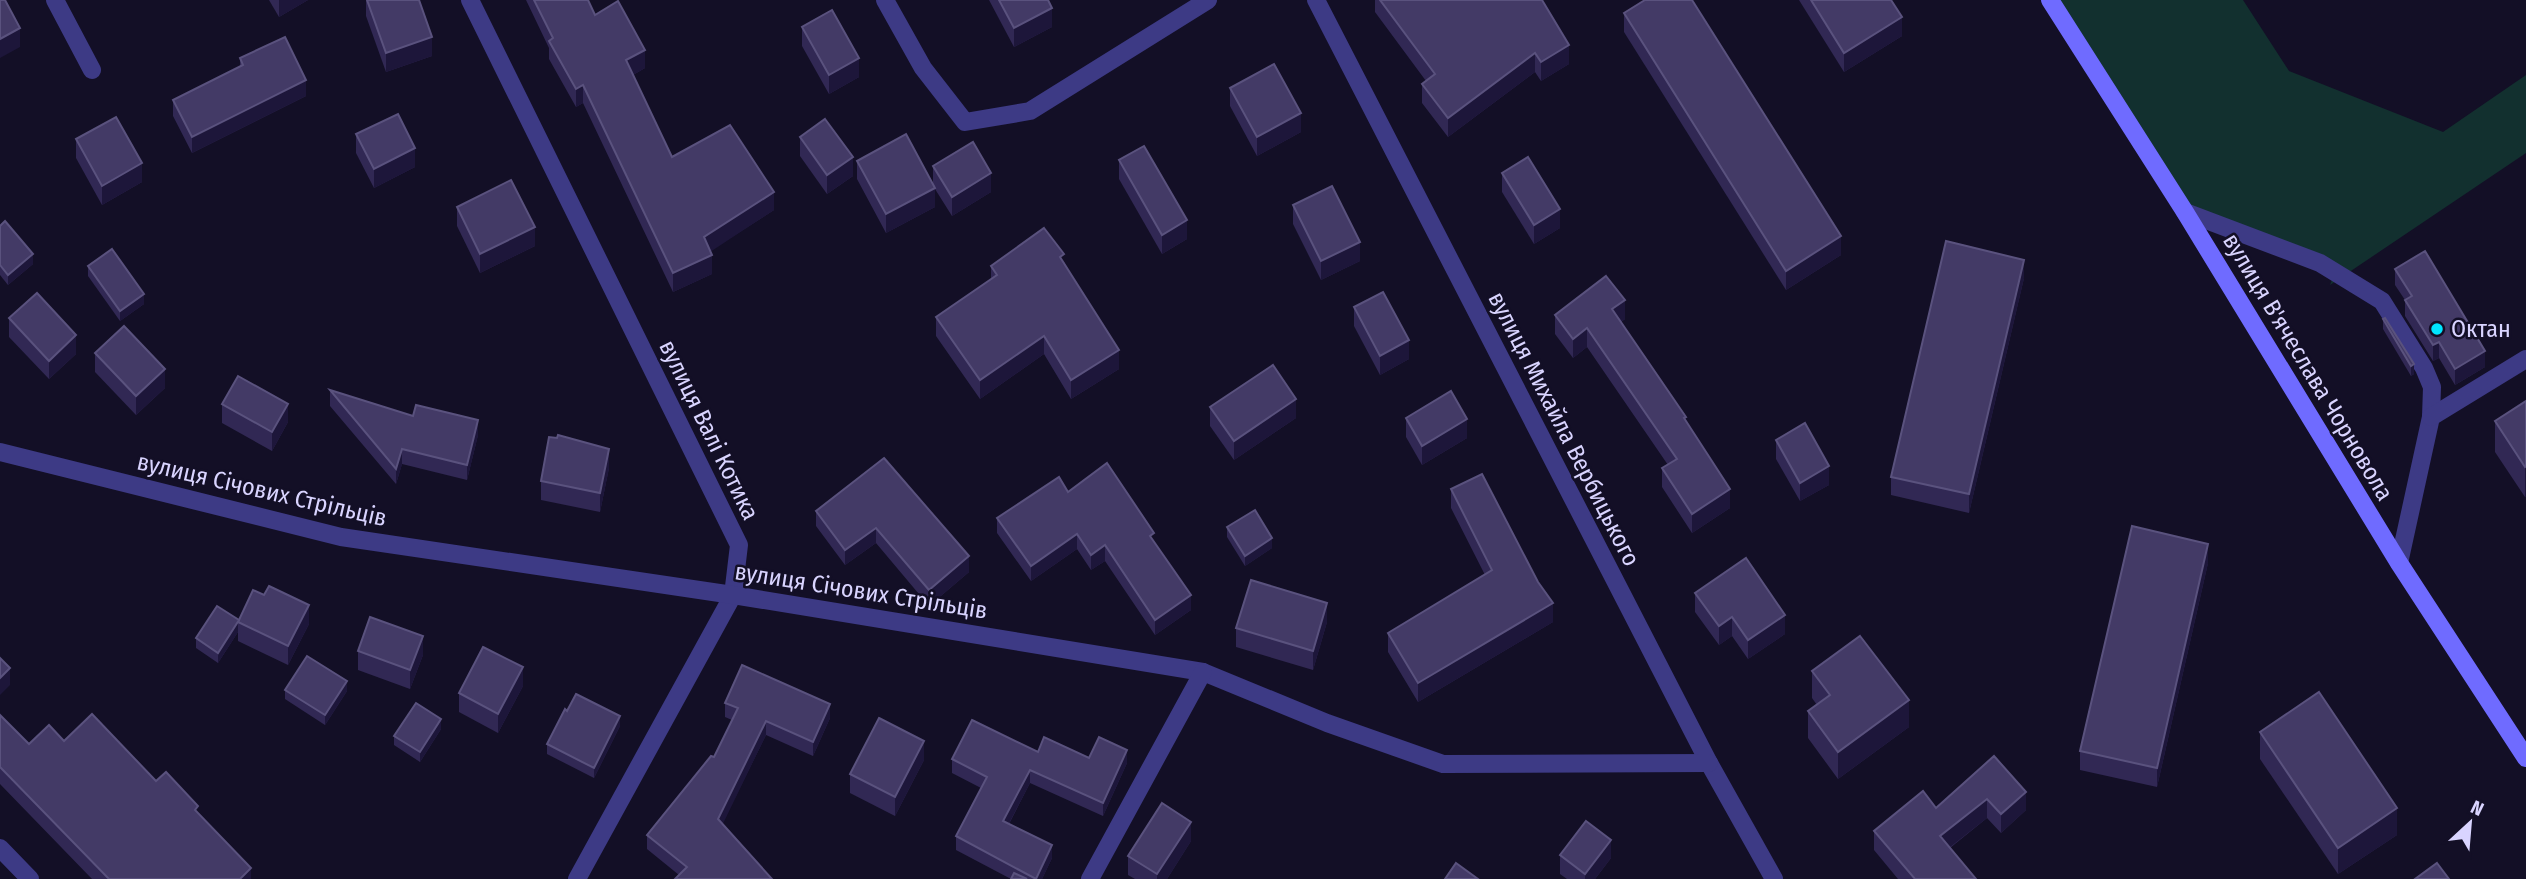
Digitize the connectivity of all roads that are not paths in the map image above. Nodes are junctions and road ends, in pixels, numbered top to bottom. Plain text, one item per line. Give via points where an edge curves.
1 (55, 0) edge
2 (470, 0) edge
3 (885, 0) edge
4 (1208, 0) edge
5 (1315, 0) edge
6 (2050, 0) edge
7 (92, 70) dead end
8 (2185, 212) junction
9 (2526, 359) edge
10 (2431, 417) junction
11 (0, 452) edge
12 (2399, 563) junction
13 (733, 595) junction
14 (1203, 672) junction
15 (2526, 758) edge
16 (1709, 763) junction
17 (0, 848) edge
18 (30, 879) edge
19 (577, 879) edge
20 (1090, 879) edge
21 (1774, 879) edge

1 - 7 street
2 - 13 street, вулиця Валі Котика via 739,545
3 - 4 street via 923,68 965,122 1030,111
5 - 16 street, вулиця Михайла Вербицького
6 - 8 street, вулиця В'ячеслава Чорновола
8 - 10 street via 2320,263 2382,301 2424,368 2431,387
8 - 12 street, вулиця В'ячеслава Чорновола
9 - 10 street
10 - 12 street
11 - 13 street, вулиця Січових Стрільців via 341,537
12 - 15 street, вулиця В'ячеслава Чорновола
13 - 14 street, вулиця Січових Стрільців
13 - 19 street, вулиця Валі Котика
14 - 16 street, вулиця Січових Стрільців via 1443,764
14 - 20 street
16 - 21 street, вулиця Михайла Вербицького
17 - 18 street

